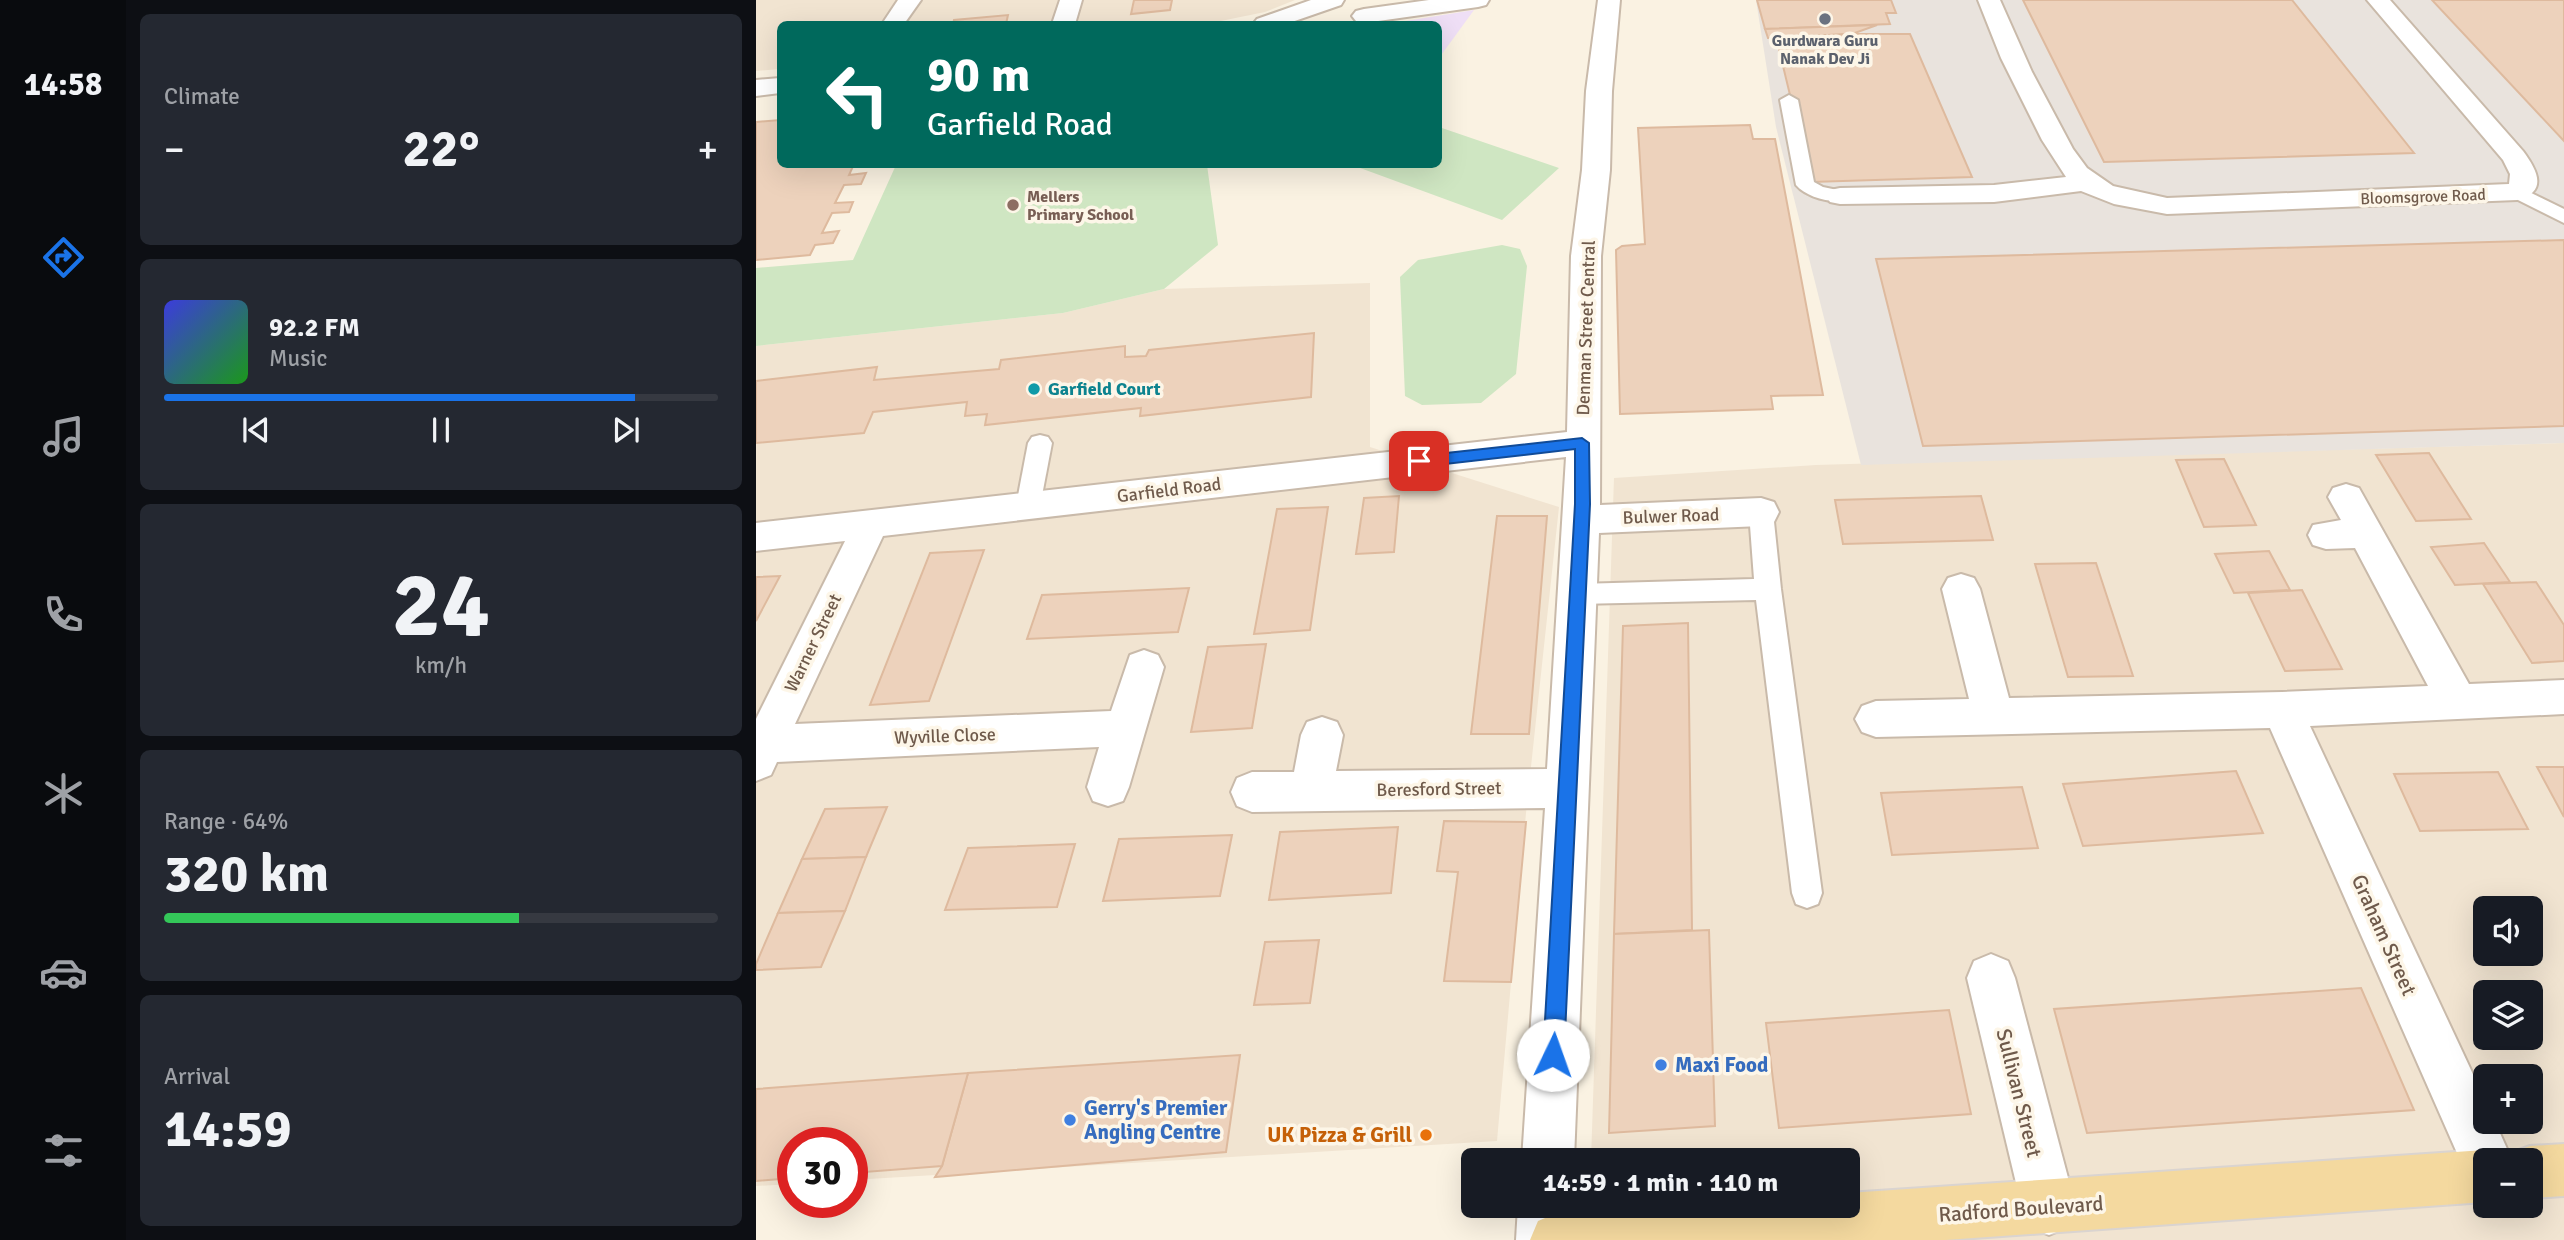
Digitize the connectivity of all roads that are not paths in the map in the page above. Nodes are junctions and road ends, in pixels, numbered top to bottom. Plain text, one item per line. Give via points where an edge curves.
1 (910, 0) edge
2 (1071, 0) edge
3 (1333, 0) edge
4 (1478, 0) edge
5 (1609, 0) edge
6 (1989, 0) edge
7 (2378, 0) edge
8 (1364, 16) dead end
9 (895, 21) edge
10 (1065, 21) edge
11 (1274, 21) edge
12 (777, 86) edge
13 (756, 88) edge
14 (1788, 100) dead end
15 (2086, 182) junction
16 (2517, 192) junction
17 (1840, 196) joint
18 (2564, 218) edge
19 (1040, 443) dead end
20 (1582, 443) junction
21 (2346, 497) dead end
22 (1028, 506) junction
23 (1761, 512) joint
24 (1582, 520) junction
25 (871, 524) junction
26 (2365, 533) junction
27 (2326, 535) dead end
28 (756, 537) edge
29 (1768, 589) junction
30 (1961, 589) dead end
31 (1578, 594) junction
32 (1144, 667) dead end
33 (2564, 697) edge
34 (2458, 703) junction
35 (2282, 710) junction
36 (1993, 715) junction
37 (1876, 719) dead end
38 (1126, 728) junction
39 (1322, 735) dead end
40 (760, 753) edge
41 (1108, 787) dead end
42 (1567, 788) junction
43 (1311, 791) junction
44 (1252, 792) dead end
45 (1807, 893) dead end
46 (1991, 978) dead end
47 (1549, 1148) edge
48 (2481, 1148) edge
49 (2564, 1170) edge
50 (2543, 1171) edge
51 (2473, 1177) edge
52 (2049, 1208) junction
53 (1544, 1218) edge
54 (1543, 1240) edge
55 (1556, 1240) edge

1 - 9 street
2 - 10 street
3 - 11 street
4 - 8 street
5 - 20 street, Denman Street Central via 1586,256
6 - 15 street via 2002,36 2062,152
7 - 16 street via 2514,157 2524,174 2524,184
12 - 13 street
14 - 17 lane via 1805,185
15 - 16 street, Bloomsgrove Road via 2137,201 2167,206
15 - 17 street via 2010,192
16 - 18 lane
19 - 22 lane
20 - 22 street, Garfield Road
20 - 24 street, Denman Street Central
21 - 26 street
22 - 25 street, Garfield Road
23 - 24 street, Bulwer Road
23 - 29 lane
24 - 31 street, Denman Street Central
25 - 28 street, Garfield Road
25 - 40 street, Warner Street
26 - 27 street
26 - 34 street
29 - 31 lane
29 - 45 lane
30 - 36 street
31 - 42 street, Denman Street Central
32 - 38 street
33 - 34 street
34 - 35 street
35 - 36 street
35 - 48 street, Graham Street
36 - 37 street
38 - 40 street, Wyville Close
38 - 41 street
39 - 43 street
42 - 43 street, Beresford Street
42 - 47 street, Denman Street Central
43 - 44 street, Beresford Street
46 - 52 street, Sullivan Street
49 - 50 main road
51 - 52 main road, Radford Boulevard
52 - 55 main road, Radford Boulevard
53 - 54 street

